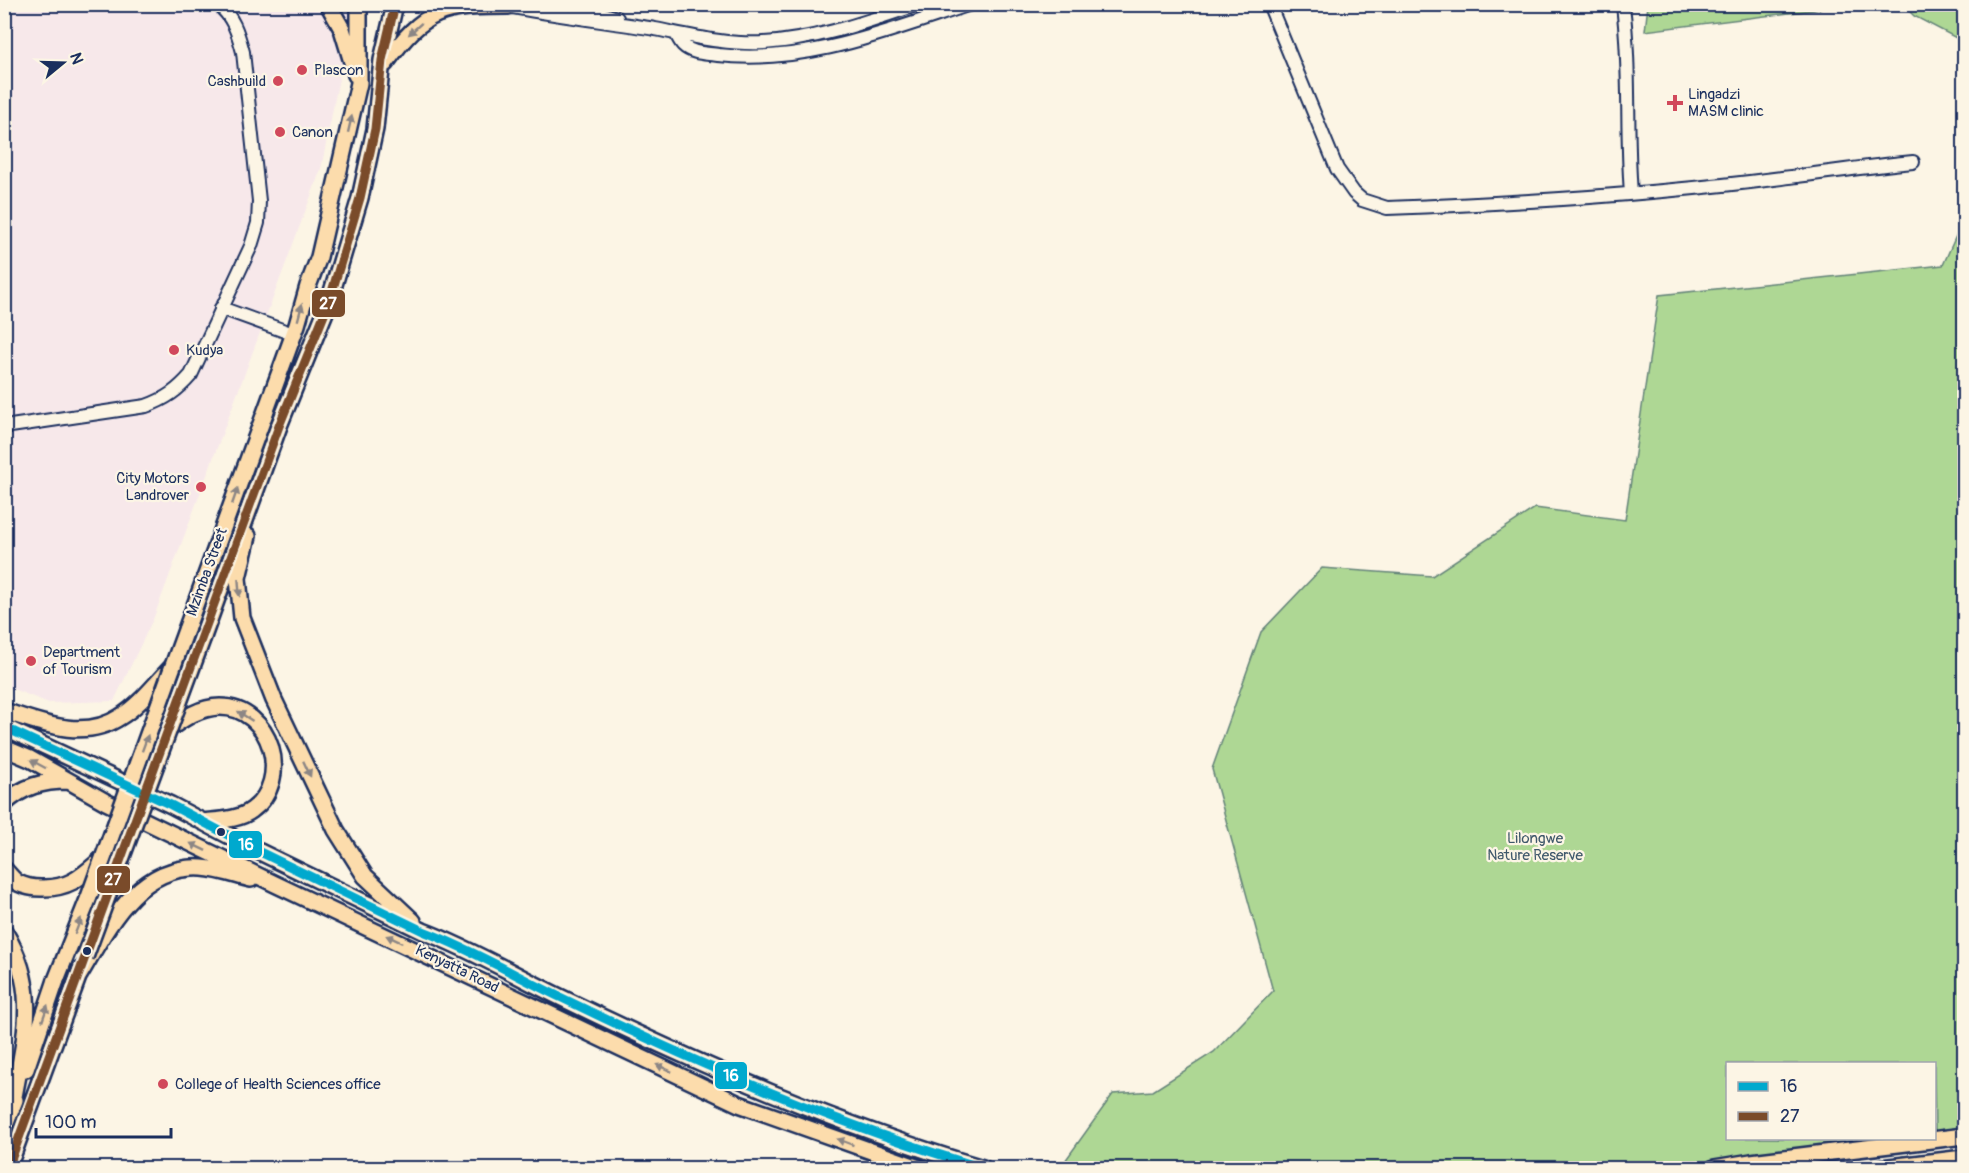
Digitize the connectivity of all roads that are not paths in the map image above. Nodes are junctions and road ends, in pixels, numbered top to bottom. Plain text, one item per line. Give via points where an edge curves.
1 (217, 4) edge
2 (328, 4) edge
3 (359, 4) edge
4 (392, 4) edge
5 (571, 4) edge
6 (919, 4) edge
7 (971, 4) edge
8 (1269, 4) edge
9 (504, 5) edge
10 (1623, 6) edge
11 (656, 29) junction
12 (676, 34) junction
13 (381, 69) junction
14 (359, 83) junction
15 (1913, 162) dead end
16 (1631, 193) junction
17 (221, 308) junction
18 (293, 334) junction
19 (4, 426) edge
20 (263, 469) junction
21 (173, 666) junction
22 (4, 711) edge
23 (4, 727) edge
24 (169, 729) junction
25 (4, 748) edge
26 (71, 781) junction
27 (4, 804) edge
28 (203, 822) junction
29 (103, 858) junction
30 (4, 869) edge
31 (275, 884) junction
32 (4, 931) edge
33 (423, 931) junction
34 (78, 977) junction
35 (12, 1108) junction
36 (4, 1128) edge
37 (1965, 1136) edge
38 (1932, 1140) edge
39 (1936, 1140) edge
40 (1965, 1158) edge
41 (8, 1168) edge
42 (920, 1168) edge
43 (982, 1168) edge
44 (1714, 1168) edge
45 (1881, 1168) edge

1 - 17 street via 238,31 243,52 259,201 251,246
2 - 14 main road via 342,29
3 - 14 main road, Mzimba Street
4 - 13 main road, Mzimba Street
5 - 11 street
6 - 12 street via 829,33 786,41 726,41
7 - 12 street via 831,48 793,55 744,57 694,52
8 - 16 street via 1337,169 1362,200 1387,208
9 - 11 street
9 -> 13 main road via 465,6 438,13 418,24
10 - 16 street
11 - 12 street
13 - 20 main road, Mzimba Street via 375,129 360,198 328,305
18 -> 14 main road, Mzimba Street via 319,257
15 - 16 street
17 - 18 street
17 - 19 street via 191,375 161,401
21 -> 18 main road, Mzimba Street, bridge
20 - 24 main road, Mzimba Street, bridge
20 -> 33 main road via 238,578 242,618 274,699 336,830 365,876
21 - 22 main road via 119,718 99,726 78,730 56,727
29 -> 21 main road, Mzimba Street, bridge
23 - 28 main road, Kenyatta Road
28 -> 24 main road via 233,818 251,811 263,799 272,782 273,749 252,719 236,710 201,710
24 - 34 main road, Mzimba Street, bridge
26 -> 25 main road, Kenyatta Road
26 - 27 main road via 31,786
31 -> 26 main road, Kenyatta Road
28 - 33 main road, Kenyatta Road
29 - 30 main road via 81,877 52,889 17,882
35 -> 29 main road, Mzimba Street, bridge
31 - 34 main road via 203,868 181,868 161,876 138,889 119,909
42 -> 31 main road, Kenyatta Road via 740,1104
32 - 35 main road via 21,965 28,1009
33 - 43 main road, Kenyatta Road via 762,1089 879,1135
34 - 41 main road, Mzimba Street
35 - 36 main road, Mzimba Street
37 - 39 main road
38 - 44 main road
40 - 45 main road

